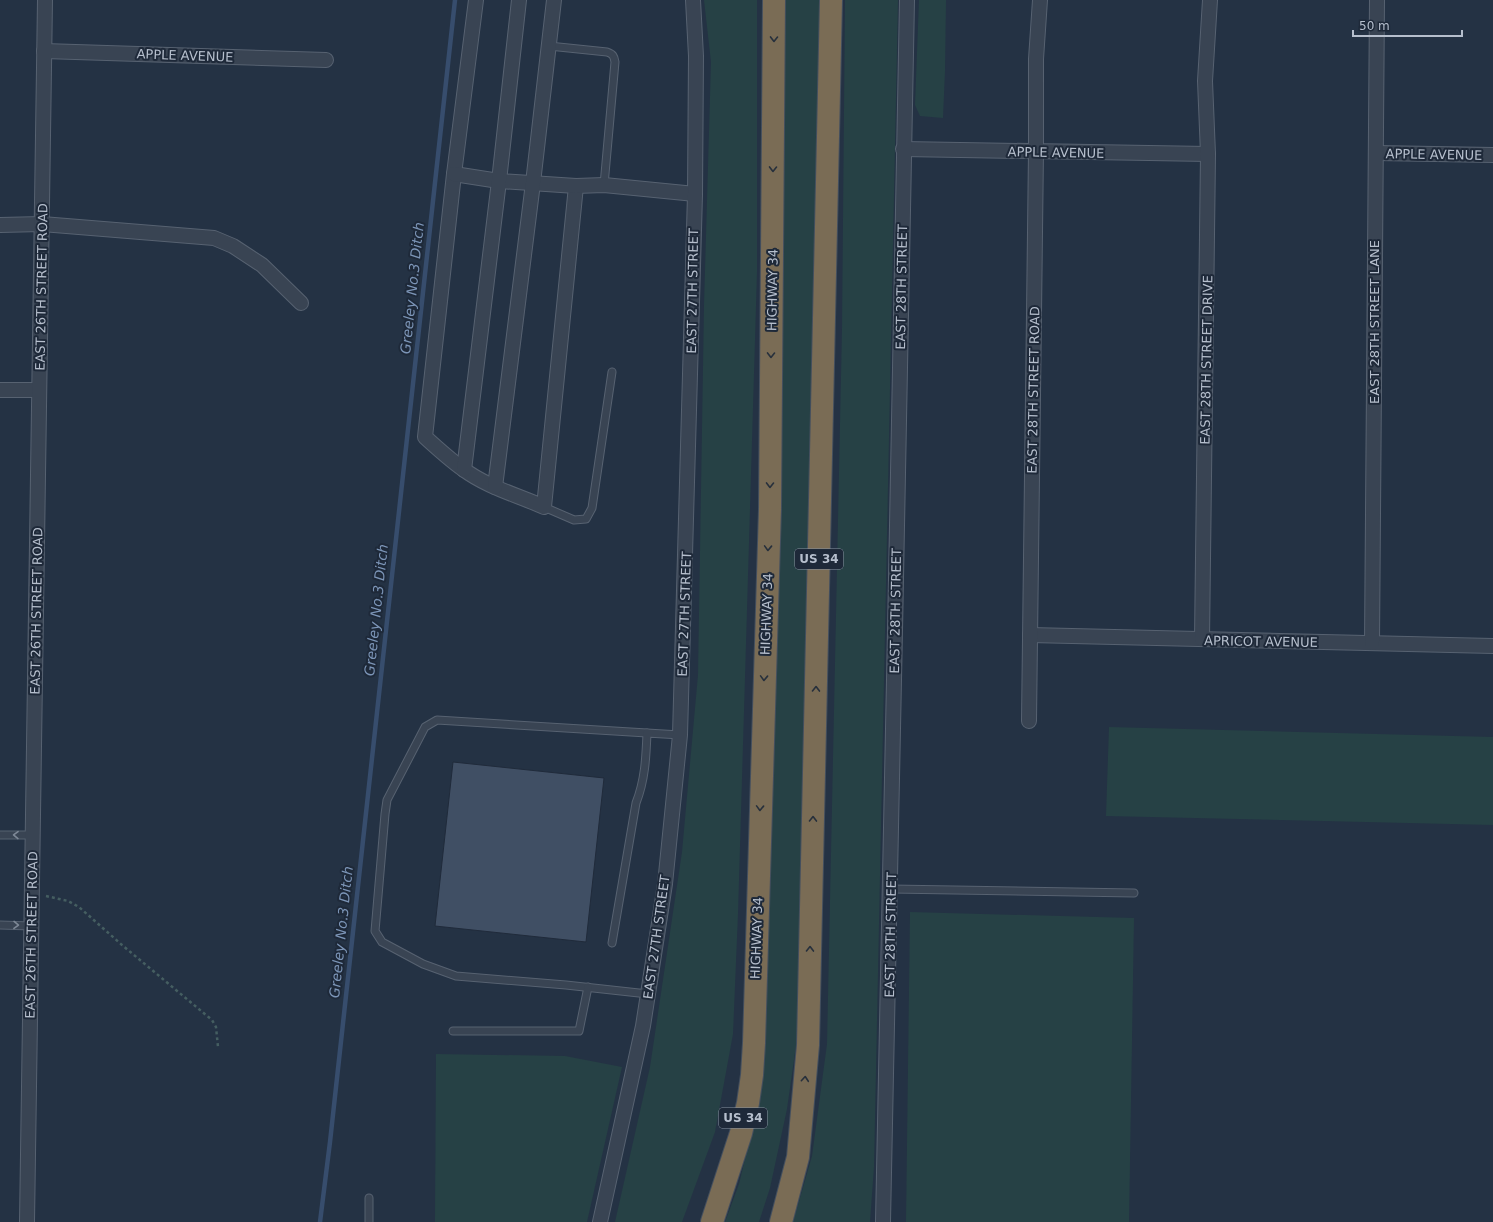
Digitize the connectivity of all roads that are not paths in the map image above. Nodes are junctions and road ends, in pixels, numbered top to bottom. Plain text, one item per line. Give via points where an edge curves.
1 (45, 0) edge
2 (476, 0) edge
3 (519, 0) edge
4 (554, 0) edge
5 (693, 0) edge
6 (774, 0) edge
7 (831, 0) edge
8 (907, 0) edge
9 (1040, 0) edge
10 (1210, 0) edge
11 (1377, 0) edge
12 (549, 46) junction
13 (44, 51) junction
14 (326, 60) dead end
15 (903, 149) junction
16 (1036, 151) junction
17 (1376, 153) junction
18 (1208, 154) junction
19 (1493, 155) edge
20 (454, 174) junction
21 (499, 181) junction
22 (533, 183) junction
23 (604, 185) junction
24 (576, 186) junction
25 (695, 194) junction
26 (42, 224) junction
27 (0, 225) edge
28 (301, 303) dead end
29 (612, 372) dead end
30 (0, 390) edge
31 (39, 390) junction
32 (464, 470) junction
33 (495, 487) junction
34 (544, 507) junction
35 (1030, 635) junction
36 (1202, 639) junction
37 (1372, 643) junction
38 (1493, 646) edge
39 (1029, 721) dead end
40 (647, 733) junction
41 (680, 735) junction
42 (0, 835) edge
43 (33, 835) junction
44 (891, 888) junction
45 (1134, 893) dead end
46 (0, 925) edge
47 (31, 926) junction
48 (612, 943) dead end
49 (588, 988) junction
50 (648, 994) junction
51 (754, 1011) junction
52 (453, 1031) dead end
53 (801, 1118) junction
54 (369, 1198) dead end
55 (27, 1222) edge
56 (369, 1222) edge
57 (600, 1222) edge
58 (697, 1222) edge
59 (712, 1222) edge
60 (767, 1222) edge
61 (781, 1222) edge
62 (883, 1222) edge

1 - 13 street, EAST 26TH STREET ROAD
2 - 20 street
3 - 21 street
4 - 12 street
5 - 25 street, EAST 27TH STREET via 696,56
6 -> 51 highway, HIGHWAY 34 / US 34 via 770,509
53 -> 7 highway, US 34 via 808,1045
8 - 15 street, EAST 28TH STREET
9 - 16 street, EAST 28TH STREET ROAD via 1036,59
10 - 18 street, EAST 28TH STREET DRIVE via 1206,81
11 - 17 street, EAST 28TH STREET LANE
12 - 22 street
12 - 23 lane via 607,52 614,56
13 - 14 street, APPLE AVENUE
13 - 26 street, EAST 26TH STREET ROAD
15 - 16 street, APPLE AVENUE
15 - 44 street, EAST 28TH STREET
16 - 18 street, APPLE AVENUE
16 - 35 street, EAST 28TH STREET ROAD
17 - 19 street, APPLE AVENUE
17 - 37 street, EAST 28TH STREET LANE
18 - 36 street, EAST 28TH STREET DRIVE
20 - 21 street
20 - 32 street via 424,437
21 - 22 street
21 - 32 street
22 - 24 street
22 - 33 street
23 - 24 street
23 - 25 street
24 - 34 street
25 - 41 street, EAST 27TH STREET
26 - 27 street
26 - 28 street via 214,238 233,246 262,264
26 - 31 street, EAST 26TH STREET ROAD
29 - 34 lane via 592,508 586,519 574,520
30 - 31 street
31 - 43 street, EAST 26TH STREET ROAD
32 - 33 street
33 - 34 street
35 - 36 street, APRICOT AVENUE
35 - 39 street, EAST 28TH STREET ROAD
36 - 37 street, APRICOT AVENUE
37 - 38 street, APRICOT AVENUE
40 - 41 lane
40 - 48 lane via 645,774 636,803
40 - 49 lane via 437,720 425,728 387,800 375,931 382,942 423,964 456,976
41 - 50 street, EAST 27TH STREET via 665,884
43 -> 42 lane
43 - 47 street, EAST 26TH STREET ROAD
44 - 45 lane
44 - 62 street, EAST 28TH STREET
46 -> 47 lane
47 - 55 street, EAST 26TH STREET ROAD
49 - 50 lane
49 - 52 lane via 579,1031
50 - 57 street, EAST 27TH STREET
51 - 58 highway via 743,1078 723,1158
51 - 59 highway, HIGHWAY 34 / US 34 via 752,1075 748,1103
53 - 60 highway
53 - 61 highway, US 34 via 798,1157
54 - 56 lane

